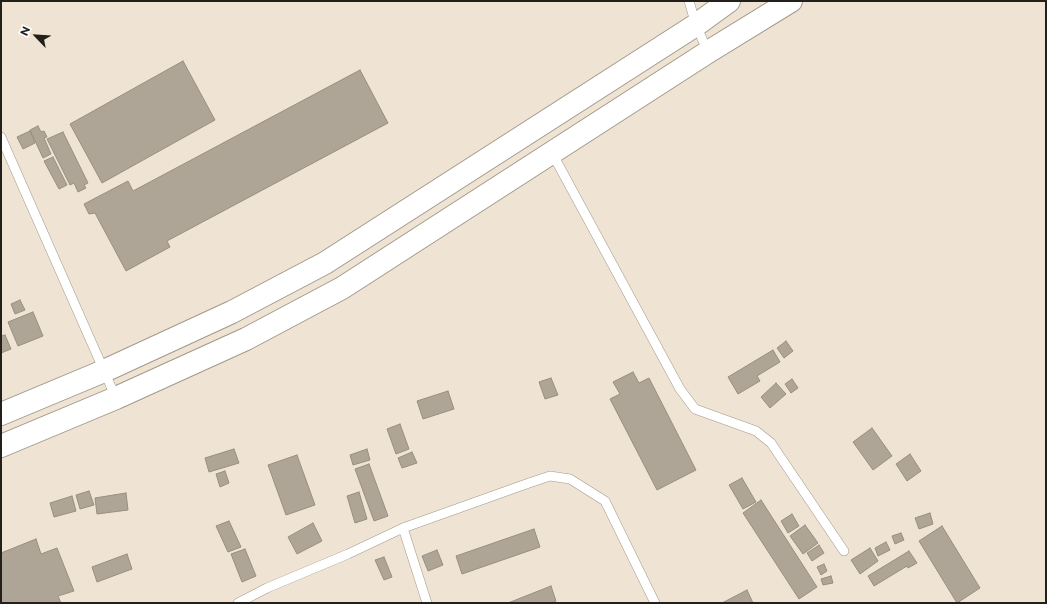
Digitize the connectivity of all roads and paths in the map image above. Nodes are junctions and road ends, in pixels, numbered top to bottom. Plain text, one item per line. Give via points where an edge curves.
1 (689, 1) edge
2 (729, 1) edge
3 (790, 1) edge
4 (696, 25) junction
5 (708, 52) junction
6 (1, 137) edge
7 (552, 152) junction
8 (104, 371) junction
9 (116, 398) junction
10 (1, 414) edge
11 (1, 446) edge
12 (403, 528) junction
13 (844, 551) dead end
14 (238, 603) edge
15 (426, 603) edge
16 (655, 603) edge

1 - 4 lane
2 - 4 main road
3 - 5 main road
4 - 5 lane
4 - 8 main road via 325,263 232,312
5 - 7 main road
6 - 8 lane
7 - 9 main road via 342,288 246,339
7 - 13 lane via 680,389 695,409 756,431 771,443
8 - 9 lane
8 - 10 main road
9 - 11 main road
12 - 14 lane
12 - 15 lane
12 - 16 lane via 529,482 550,476 570,479 605,501

